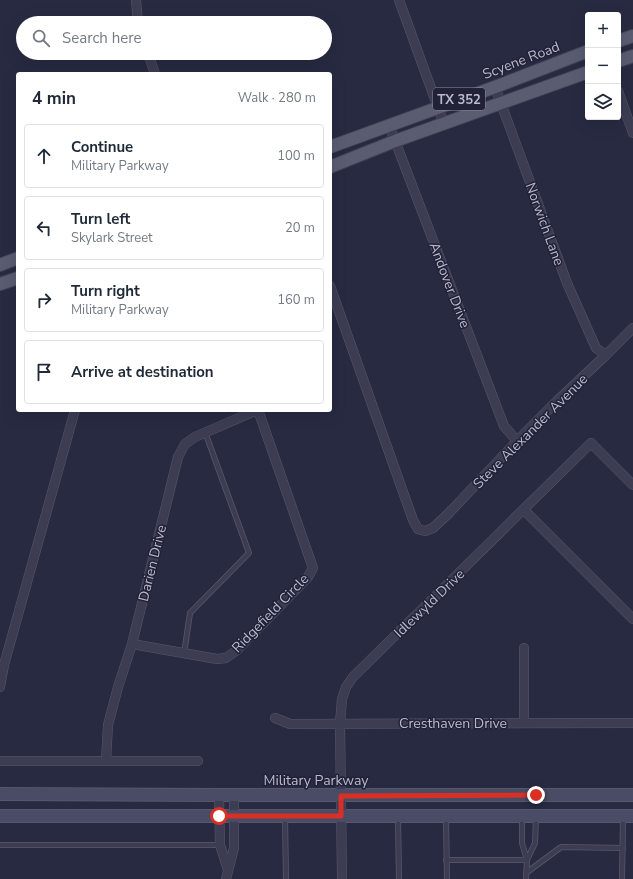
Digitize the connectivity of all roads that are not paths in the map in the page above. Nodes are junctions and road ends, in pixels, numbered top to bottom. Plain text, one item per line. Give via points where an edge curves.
1 (136, 0) edge
2 (399, 0) edge
3 (137, 16) edge
4 (633, 36) edge
5 (621, 40) edge
6 (585, 52) edge
7 (633, 56) edge
8 (151, 60) edge
9 (621, 61) edge
10 (155, 72) edge
11 (585, 73) edge
12 (495, 87) junction
13 (621, 99) edge
14 (501, 104) junction
15 (438, 107) junction
16 (444, 124) junction
17 (389, 125) junction
18 (633, 133) edge
19 (396, 141) junction
20 (332, 146) edge
21 (332, 166) edge
22 (16, 259) edge
23 (0, 265) edge
24 (16, 279) edge
25 (0, 284) edge
26 (332, 292) edge
27 (633, 328) edge
28 (606, 355) junction
29 (74, 412) edge
30 (252, 412) edge
31 (258, 412) edge
32 (205, 432) junction
33 (517, 441) junction
34 (633, 485) edge
35 (524, 510) junction
36 (633, 619) edge
37 (132, 644) junction
38 (524, 648) dead end
39 (184, 654) junction
40 (0, 687) edge
41 (275, 718) dead end
42 (340, 723) junction
43 (524, 723) junction
44 (633, 723) edge
45 (0, 761) edge
46 (106, 761) junction
47 (198, 761) dead end
48 (0, 794) edge
49 (523, 794) junction
50 (445, 795) junction
51 (536, 795) junction
52 (633, 795) edge
53 (219, 796) junction
54 (234, 796) junction
55 (341, 796) junction
56 (0, 816) edge
57 (219, 816) junction
58 (234, 816) junction
59 (341, 816) junction
60 (398, 816) junction
61 (446, 816) junction
62 (522, 816) junction
63 (536, 816) junction
64 (628, 816) edge
65 (285, 817) junction
66 (0, 845) edge
67 (220, 845) junction
68 (623, 848) junction
69 (446, 860) junction
70 (527, 860) junction
71 (526, 873) junction
72 (227, 874) edge
73 (286, 879) edge
74 (342, 879) edge
75 (399, 879) edge
76 (447, 879) edge
77 (526, 879) edge
78 (622, 879) edge

1 - 3 street
2 - 15 street
4 - 5 main road
6 - 12 main road, Scyene Road / TX 352
7 - 9 main road
8 - 10 street
11 - 14 main road, TX 352
12 - 14 street, Norwich Lane
12 - 15 main road, Scyene Road / TX 352
13 - 18 street
14 - 16 main road, TX 352
14 - 28 street, Norwich Lane via 567,283 596,348
15 - 16 street
15 - 17 main road, Scyene Road / TX 352
16 - 19 main road, TX 352
17 - 19 street, Andover Drive
17 - 20 main road, Scyene Road / TX 352
19 - 21 main road, TX 352
19 - 33 street, Andover Drive via 504,426
22 - 23 main road
24 - 25 main road
26 - 33 street, Steve Alexander Avenue via 418,529 424,531 433,528
27 - 28 street, Steve Alexander Avenue
28 - 33 street, Steve Alexander Avenue
29 - 40 street
30 - 32 street, Darien Drive
31 - 39 street, Ridgefield Circle via 313,568 308,577 253,634 226,658
32 - 37 street, Darien Drive via 185,444 178,457
32 - 39 lane via 249,553 190,613
34 - 35 street, Idlewyld Drive via 591,443
35 - 36 street
35 - 42 street, Idlewyld Drive via 353,677 342,699
37 - 39 street, Ridgefield Circle
37 - 46 street, Darien Drive via 108,725
38 - 43 street
41 - 42 street, Cresthaven Drive via 290,724
42 - 43 street, Cresthaven Drive
42 - 55 street, Idlewyld Drive
43 - 44 street, Cresthaven Drive
45 - 46 street
46 - 47 street
48 - 53 main road, Military Parkway
49 - 50 main road, Military Parkway
49 - 51 main road, Military Parkway
49 - 62 main road
50 - 55 main road, Military Parkway
50 - 61 main road
51 - 52 main road, Military Parkway
51 - 63 main road
53 - 54 main road, Military Parkway
53 - 57 street
54 - 55 main road, Military Parkway
54 - 58 street
55 - 59 street, Idlewyld Drive
56 - 57 main road
57 - 58 main road
57 - 67 street
58 - 65 main road
58 - 72 street via 234,848
59 - 60 main road
59 - 65 main road
59 - 74 street, Idlewyld Drive
60 - 61 main road
60 - 75 lane
61 - 62 main road
61 - 69 lane
62 - 63 main road
62 - 70 lane via 522,843
63 - 64 main road
63 - 70 lane via 535,843
64 - 68 lane
65 - 73 lane
66 - 67 lane
67 - 72 street
68 - 71 lane via 561,847
68 - 78 lane
69 - 70 lane
69 - 76 lane
70 - 71 lane
71 - 77 lane

